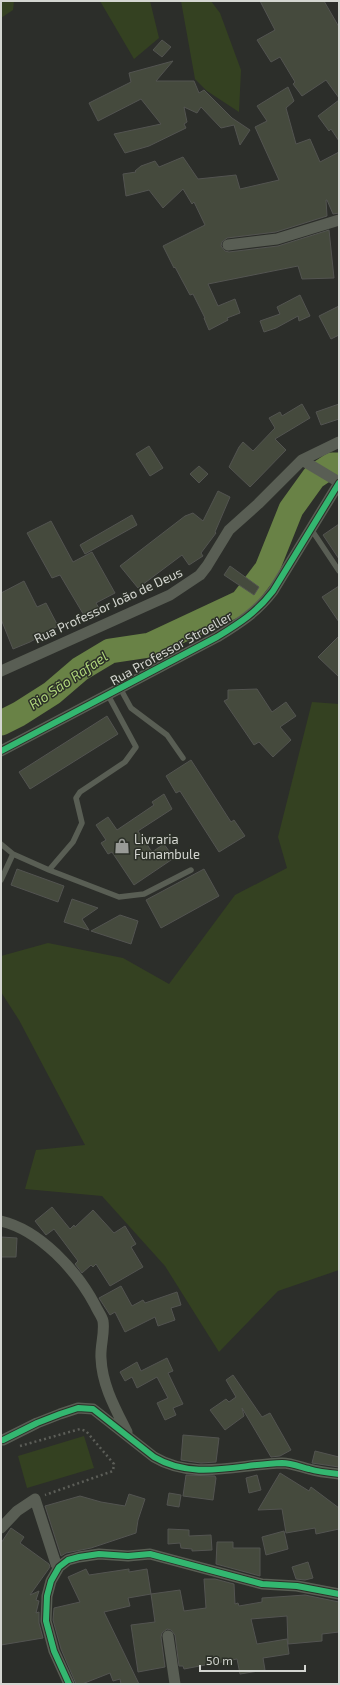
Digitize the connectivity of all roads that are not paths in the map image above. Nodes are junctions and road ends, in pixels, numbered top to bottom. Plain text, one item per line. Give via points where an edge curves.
1 (339, 220) edge
2 (228, 245) dead end
3 (339, 442) edge
4 (302, 460) junction
5 (339, 483) edge
6 (311, 529) junction
7 (339, 571) edge
8 (1, 671) edge
9 (120, 688) junction
10 (108, 695) junction
11 (1, 751) edge
12 (183, 758) dead end
13 (1, 844) edge
14 (13, 854) junction
15 (49, 870) junction
16 (191, 870) dead end
17 (1, 880) edge
18 (1, 1222) edge
19 (128, 1435) junction
20 (3, 1440) road end
21 (339, 1474) edge
22 (1, 1528) edge
23 (59, 1567) junction
24 (339, 1594) edge
25 (168, 1636) dead end
26 (69, 1684) edge
27 (175, 1684) edge

1 - 2 street via 277,239
3 - 4 street, Rua Professor João de Deus
4 - 5 street
4 - 8 street, Rua Professor João de Deus via 229,530 207,566 188,584 170,595
5 - 6 street, Rua Professor Stroeller
6 - 7 lane
6 - 9 street, Rua Professor Stroeller via 273,591 261,606 242,622
9 - 10 street, Rua Professor Stroeller
9 - 12 lane via 131,708 167,735
10 - 11 street, Rua Professor Stroeller
10 - 15 lane via 136,747 125,762 80,792 76,798 82,823 73,842
13 - 14 lane
14 - 15 lane
14 - 17 lane
15 - 16 lane via 119,897 144,894
18 - 19 street via 24,1230 45,1244 72,1270 89,1295 103,1320 101,1357 105,1386
19 - 20 street via 93,1409 78,1408 37,1422
19 - 21 street via 164,1462 183,1468 208,1470 284,1463
22 - 23 street via 17,1511 35,1499
23 - 24 street via 68,1560 99,1554 150,1554 262,1584 297,1586
23 - 26 street via 51,1581 47,1596 46,1620 54,1651
25 - 27 street

